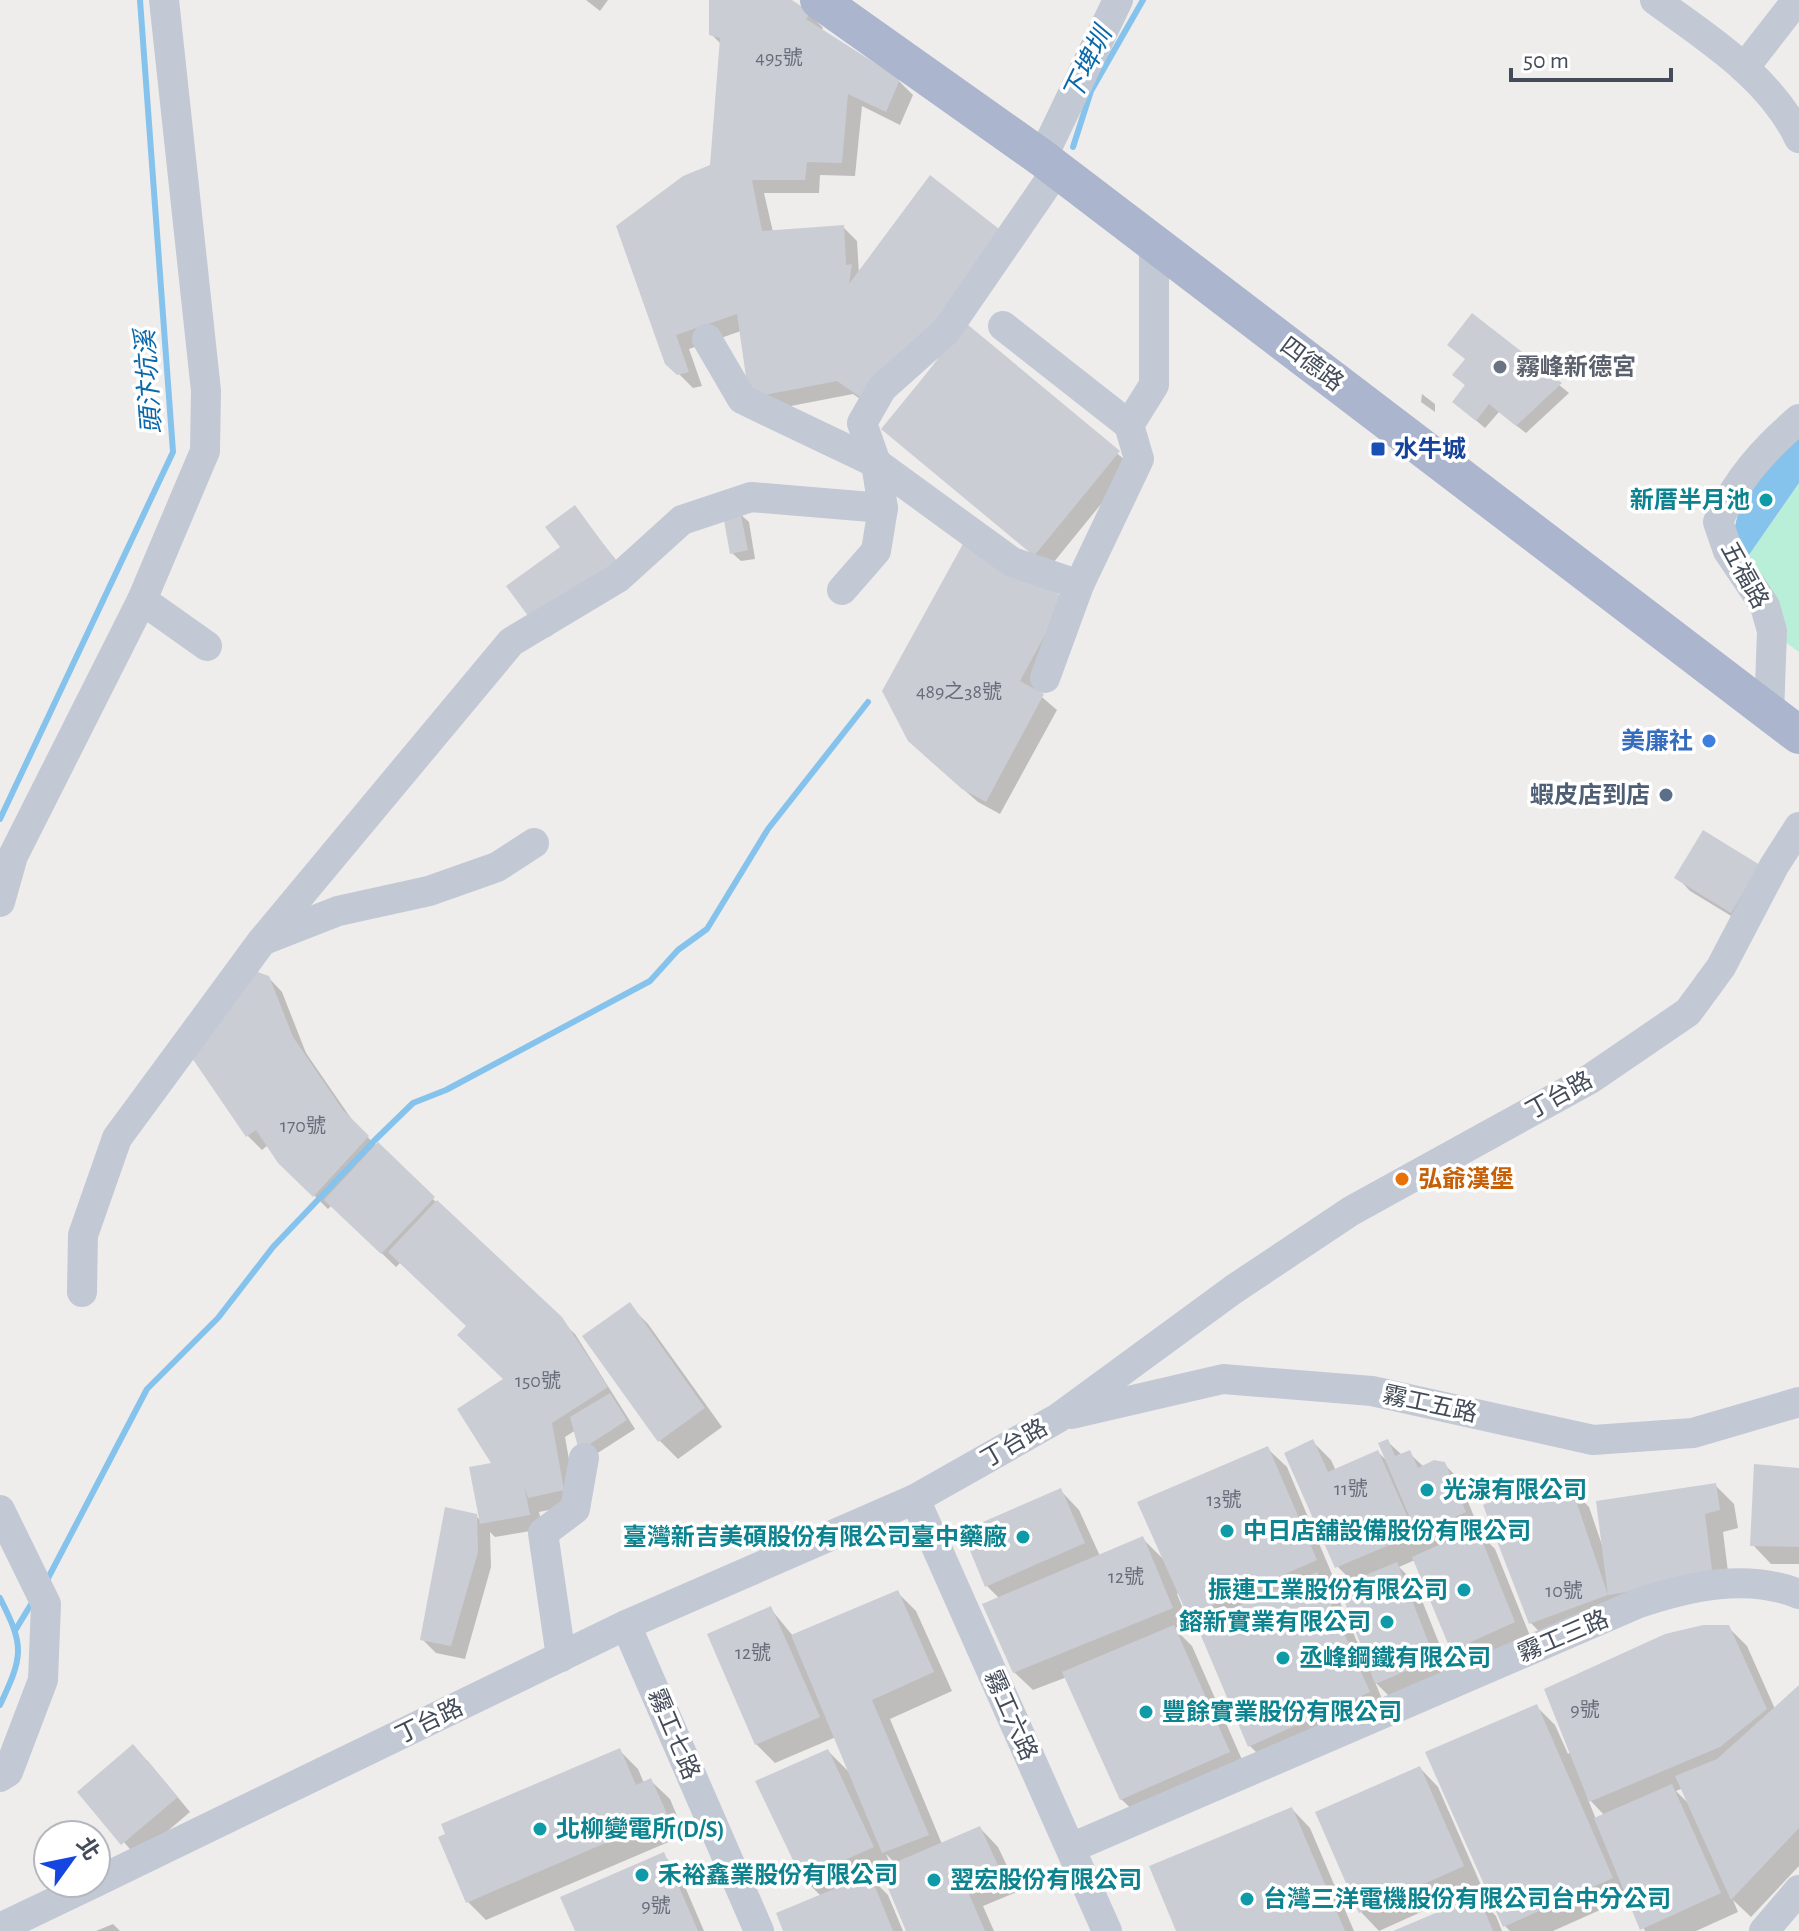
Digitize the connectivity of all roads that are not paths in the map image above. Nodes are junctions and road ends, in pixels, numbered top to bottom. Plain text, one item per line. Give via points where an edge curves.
1 (164, 0) edge
2 (819, 0) edge
3 (1118, 0) edge
4 (1655, 0) edge
5 (1797, 0) edge
6 (1785, 29) edge
7 (1744, 68) junction
8 (1799, 138) edge
9 (1049, 165) junction
10 (1154, 245) junction
11 (1003, 326) dead end
12 (707, 339) dead end
13 (1799, 419) edge
14 (1129, 425) junction
15 (876, 463) junction
16 (883, 508) junction
17 (1079, 585) junction
18 (842, 590) dead end
19 (142, 600) junction
20 (207, 646) dead end
21 (1045, 678) dead end
22 (1784, 725) edge
23 (1799, 827) edge
24 (534, 843) dead end
25 (0, 902) edge
26 (262, 941) junction
27 (82, 1292) dead end
28 (1799, 1402) edge
29 (1058, 1418) junction
30 (584, 1458) dead end
31 (915, 1499) junction
32 (0, 1510) edge
33 (1799, 1594) edge
34 (626, 1625) junction
35 (561, 1657) junction
36 (0, 1777) edge
37 (1071, 1848) junction
38 (112, 1874) edge
39 (1799, 1890) edge
40 (64, 1899) edge
41 (12, 1927) edge
42 (759, 1931) edge
43 (1107, 1931) edge
44 (1764, 1931) edge

1 - 19 street via 206,391 205,451
2 - 9 main road, 四德路
3 - 9 street
4 - 7 street
5 - 6 street
6 - 7 street
7 - 8 street
9 - 10 main road, 四德路
9 - 15 street via 946,331 882,388 862,423
10 - 14 street via 1154,385
10 - 22 main road, 四德路
11 - 14 street
12 - 15 street via 742,399
13 - 22 street, 五福路 via 1757,459 1729,496 1718,522 1728,551 1765,606
14 - 17 street via 1139,459
15 - 16 street
15 - 17 street via 1012,562
16 - 18 street via 876,551
16 - 26 street via 751,497 682,520 618,578 511,642
17 - 21 street
19 - 20 street
19 - 25 street via 13,856
23 - 29 street, 丁台路 via 1721,967 1688,1012 1590,1079 1351,1211
24 - 26 street via 497,867 429,891 338,911
26 - 27 street via 117,1138 83,1235
28 - 29 street, 霧工五路 via 1693,1433 1593,1440 1372,1391 1223,1379
29 - 31 street, 丁台路
30 - 35 street via 575,1509 543,1533
31 - 34 street, 丁台路
31 - 37 street, 霧工六路
32 - 36 street via 46,1604 43,1680 8,1772
33 - 37 street, 霧工三路 via 1726,1582 1639,1603
34 - 35 street, 丁台路
34 - 42 street, 霧工七路
35 - 38 street, 丁台路
37 - 43 street, 霧工六路
39 - 44 street
40 - 41 street, 丁台路

